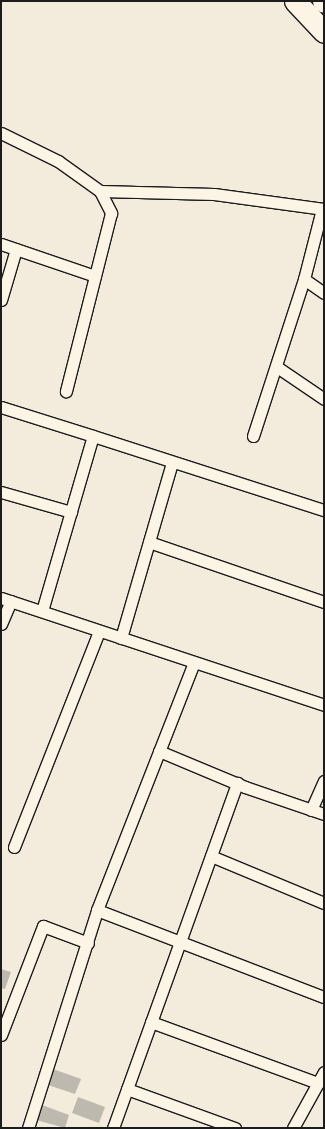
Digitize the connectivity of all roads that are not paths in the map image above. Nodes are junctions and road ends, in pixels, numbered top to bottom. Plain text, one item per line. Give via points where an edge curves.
1 (296, 1) edge
2 (324, 32) edge
3 (1, 133) edge
4 (100, 191) junction
5 (323, 209) edge
6 (1, 244) edge
7 (16, 250) junction
8 (95, 276) junction
9 (304, 279) junction
10 (324, 292) edge
11 (1, 300) edge
12 (277, 368) junction
13 (66, 391) dead end
14 (324, 399) edge
15 (1, 407) edge
16 (93, 436) junction
17 (253, 436) dead end
18 (172, 463) junction
19 (1, 492) edge
20 (324, 510) edge
21 (71, 512) junction
22 (149, 542) junction
23 (6, 599) edge
24 (324, 602) edge
25 (42, 611) junction
26 (1, 624) edge
27 (99, 631) junction
28 (121, 638) junction
29 (194, 662) junction
30 (324, 705) edge
31 (159, 751) junction
32 (324, 781) edge
33 (237, 783) junction
34 (311, 810) junction
35 (324, 814) edge
36 (14, 847) dead end
37 (211, 856) junction
38 (324, 903) edge
39 (97, 910) junction
40 (180, 941) junction
41 (88, 943) junction
42 (324, 998) edge
43 (151, 1022) junction
44 (1, 1035) edge
45 (324, 1072) edge
46 (318, 1083) junction
47 (127, 1089) junction
48 (28, 1128) edge
49 (114, 1128) edge
50 (235, 1128) edge
51 (293, 1128) edge

1 - 2 highway
3 - 4 street via 58,161
4 - 5 street via 214,194
4 - 8 street via 111,213
5 - 9 street
6 - 7 street
7 - 8 street
7 - 11 street
8 - 13 street
9 - 10 street
9 - 12 street
12 - 14 street
12 - 17 street
15 - 16 street
16 - 18 street
16 - 21 street
18 - 20 street
18 - 22 street
19 - 21 street
21 - 25 street
22 - 24 street
22 - 28 street
23 - 25 street
23 - 26 street
25 - 27 street
27 - 28 street
27 - 36 street
28 - 29 street
29 - 30 street
29 - 31 street
31 - 33 street
31 - 39 street
32 - 34 street
33 - 34 street
33 - 37 street
34 - 35 street
37 - 38 street
37 - 40 street
39 - 40 street
39 - 41 street
40 - 42 street
40 - 43 street
41 - 44 street via 43,926
41 - 48 street
43 - 46 street
43 - 47 street
45 - 46 street
46 - 51 street
47 - 49 street
47 - 50 street

